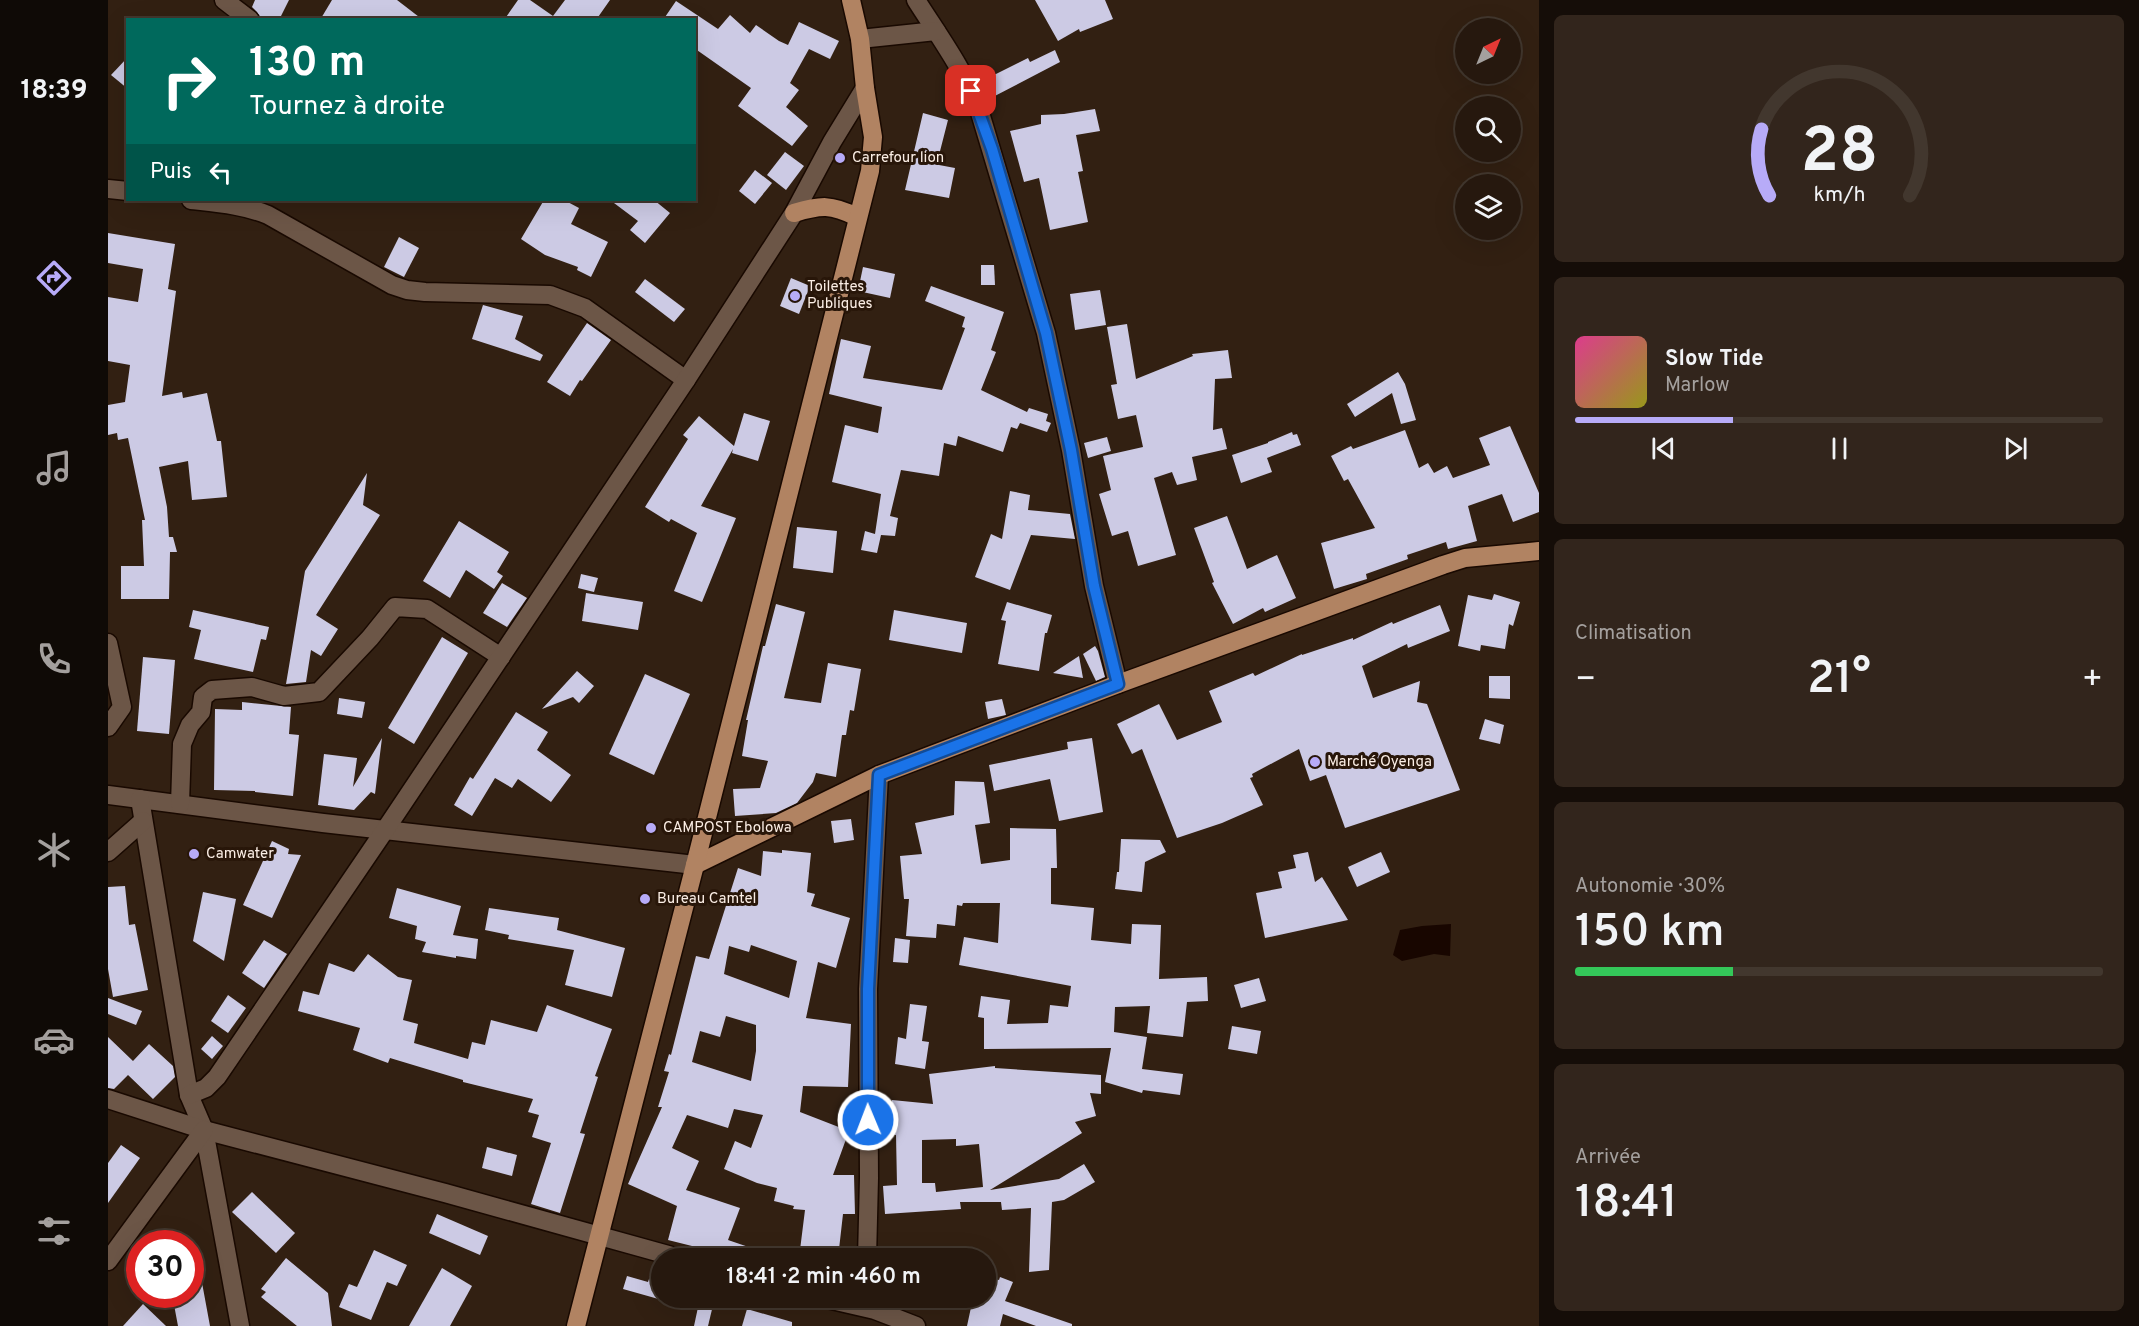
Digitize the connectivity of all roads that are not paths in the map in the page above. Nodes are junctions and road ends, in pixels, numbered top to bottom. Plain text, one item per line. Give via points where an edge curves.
1 (224, 0) edge
2 (850, 0) edge
3 (916, 0) edge
4 (247, 18) edge
5 (936, 31) junction
6 (860, 39) junction
7 (865, 88) junction
8 (108, 189) edge
9 (126, 191) edge
10 (200, 201) edge
11 (794, 213) junction
12 (857, 218) junction
13 (686, 380) junction
14 (1539, 551) edge
15 (108, 642) edge
16 (501, 657) junction
17 (1118, 684) junction
18 (108, 727) edge
19 (879, 775) junction
20 (108, 795) edge
21 (140, 799) junction
22 (180, 804) junction
23 (143, 821) junction
24 (385, 830) junction
25 (108, 852) edge
26 (695, 865) junction
27 (189, 1095) junction
28 (108, 1099) edge
29 (204, 1130) junction
30 (600, 1236) junction
31 (867, 1248) edge
32 (651, 1250) edge
33 (108, 1261) edge
34 (873, 1311) edge
35 (240, 1326) edge
36 (576, 1326) edge
37 (916, 1326) edge

1 - 4 street
2 - 6 main road
3 - 5 street
5 - 6 street
5 - 17 street via 965,76 978,106 1046,333 1094,586
6 - 7 main road
7 - 11 street
7 - 12 main road via 873,137 870,171
8 - 9 street
10 - 13 street via 261,212 407,290 568,300
11 - 12 main road via 817,207 839,208
11 - 13 street
12 - 26 main road
13 - 16 street
14 - 17 main road via 1443,564
15 - 18 street via 122,707
16 - 22 street via 427,609 395,607 319,692 284,696 252,687 212,690 203,697 201,712 182,744
16 - 24 street
17 - 19 main road
19 - 26 main road
19 - 31 street via 868,989
20 - 21 street
21 - 22 street
21 - 23 street
22 - 24 street
23 - 25 street
23 - 27 street
24 - 26 street
24 - 27 street via 217,1077 206,1088
26 - 30 main road
27 - 29 street
28 - 29 street
29 - 30 street
29 - 33 street
29 - 35 street
30 - 32 street
30 - 36 main road
34 - 37 street

